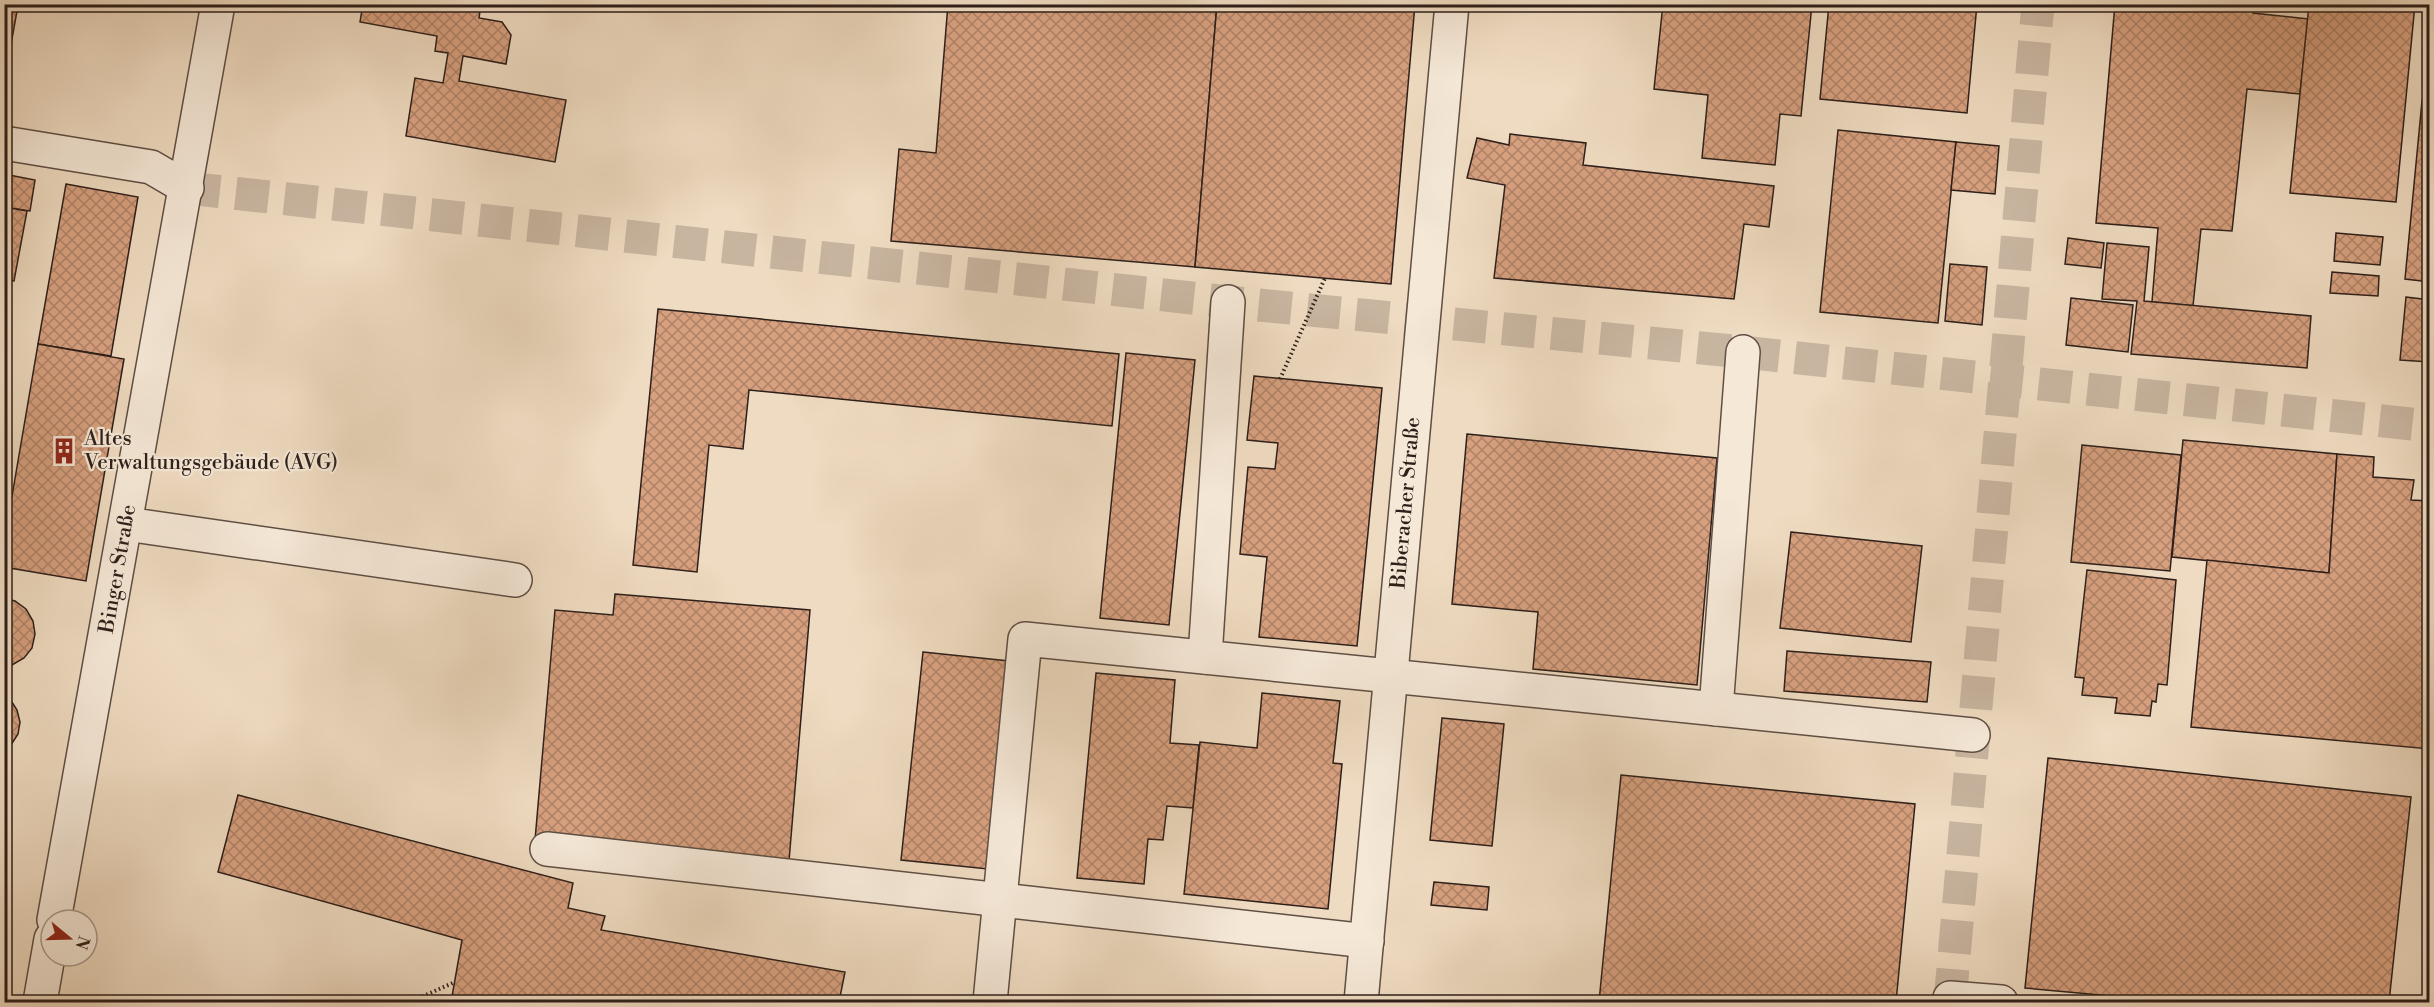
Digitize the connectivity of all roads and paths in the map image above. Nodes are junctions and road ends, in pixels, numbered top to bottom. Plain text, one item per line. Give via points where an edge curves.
1 (218, 4) edge
2 (1452, 4) edge
3 (4, 142) edge
4 (187, 188) junction
5 (1325, 278) dead end
6 (1228, 302) dead end
7 (1743, 352) dead end
8 (1280, 378) dead end
9 (126, 524) junction
10 (515, 580) dead end
11 (1205, 657) junction
12 (1391, 675) junction
13 (1716, 709) junction
14 (1973, 735) dead end
15 (548, 849) dead end
16 (1001, 901) junction
17 (56, 908) edge
18 (1367, 942) junction
19 (45, 968) edge
20 (455, 982) dead end
21 (1950, 998) dead end
22 (39, 1002) edge
23 (410, 1002) edge
24 (990, 1002) edge
25 (1361, 1002) edge
26 (2001, 1002) edge

1 - 4 street, Binger Straße
2 - 12 street, Biberacher Straße
3 - 4 street via 151,167
4 - 9 street, Binger Straße
5 - 8 path, bridge
6 - 11 street
7 - 13 street
9 - 10 street
9 - 17 street, Binger Straße
11 - 12 street
11 - 16 street via 1025,639
12 - 13 street
12 - 18 street, Biberacher Straße
13 - 14 street
15 - 16 street
16 - 18 street
16 - 24 street
18 - 25 street, Biberacher Straße
19 - 22 street
20 - 23 path
21 - 26 street

